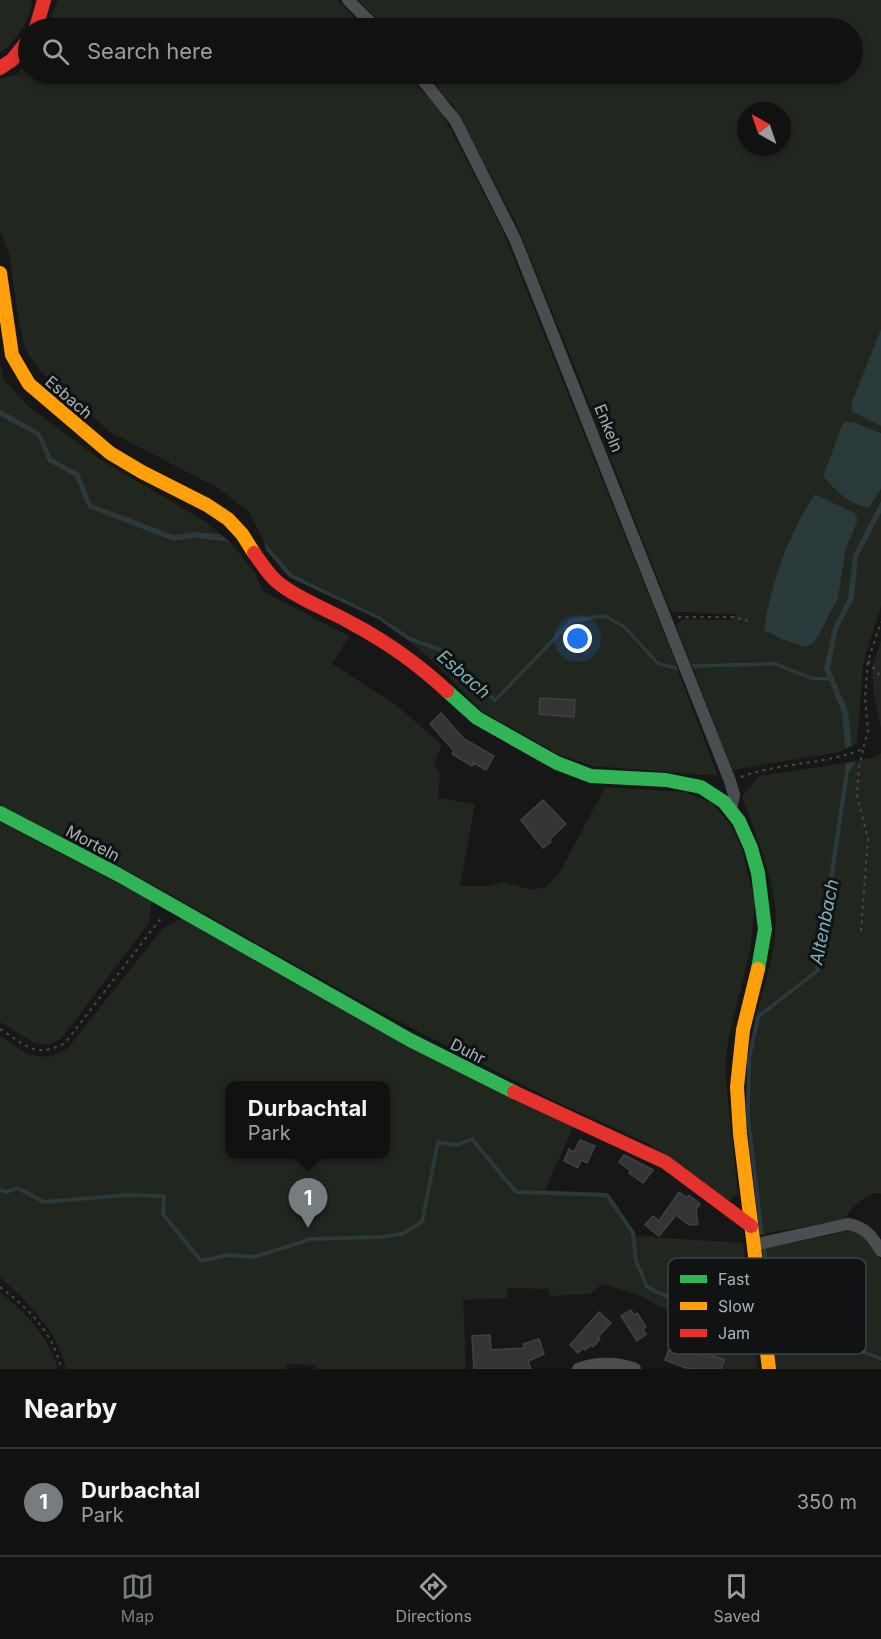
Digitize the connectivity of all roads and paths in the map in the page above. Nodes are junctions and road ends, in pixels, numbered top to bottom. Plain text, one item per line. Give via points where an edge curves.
1 (44, 0) edge
2 (348, 0) edge
3 (40, 18) edge
4 (366, 18) edge
5 (18, 52) edge
6 (0, 68) edge
7 (426, 84) edge
8 (0, 273) edge
9 (666, 620) junction
10 (748, 621) dead end
11 (881, 622) edge
12 (868, 661) junction
13 (881, 676) edge
14 (863, 749) junction
15 (730, 781) junction
16 (731, 809) junction
17 (0, 813) edge
18 (170, 904) junction
19 (861, 931) dead end
20 (0, 1029) edge
21 (751, 1226) junction
22 (753, 1245) junction
23 (881, 1251) edge
24 (755, 1258) edge
25 (0, 1287) edge
26 (767, 1354) edge
27 (61, 1369) edge
28 (578, 1369) edge
29 (635, 1369) edge
30 (769, 1369) edge

1 - 3 street
2 - 4 street
5 - 6 street
7 - 9 street, Enkeln via 455,120 515,239
8 - 16 street, Esbach via 12,355 29,384 110,453 228,519 283,587 400,652 477,718 557,763 591,776 690,784 709,791
9 - 10 path via 683,616
9 - 15 street, Enkeln
11 - 12 path
12 - 13 path
12 - 14 path via 868,731
14 - 15 path via 843,757 758,771
14 - 19 path via 857,795 868,839
15 - 16 street, Enkeln via 734,795
16 - 21 street via 751,848 765,929 738,1071 740,1134
17 - 18 street, Morteln
18 - 20 path via 64,1043 49,1051 31,1049
18 - 21 street, Duhr via 410,1040 665,1162
21 - 22 street
22 - 23 street via 848,1224 859,1226
22 - 24 street
25 - 27 path via 42,1326 52,1341
26 - 30 street
28 - 29 street via 609,1363

